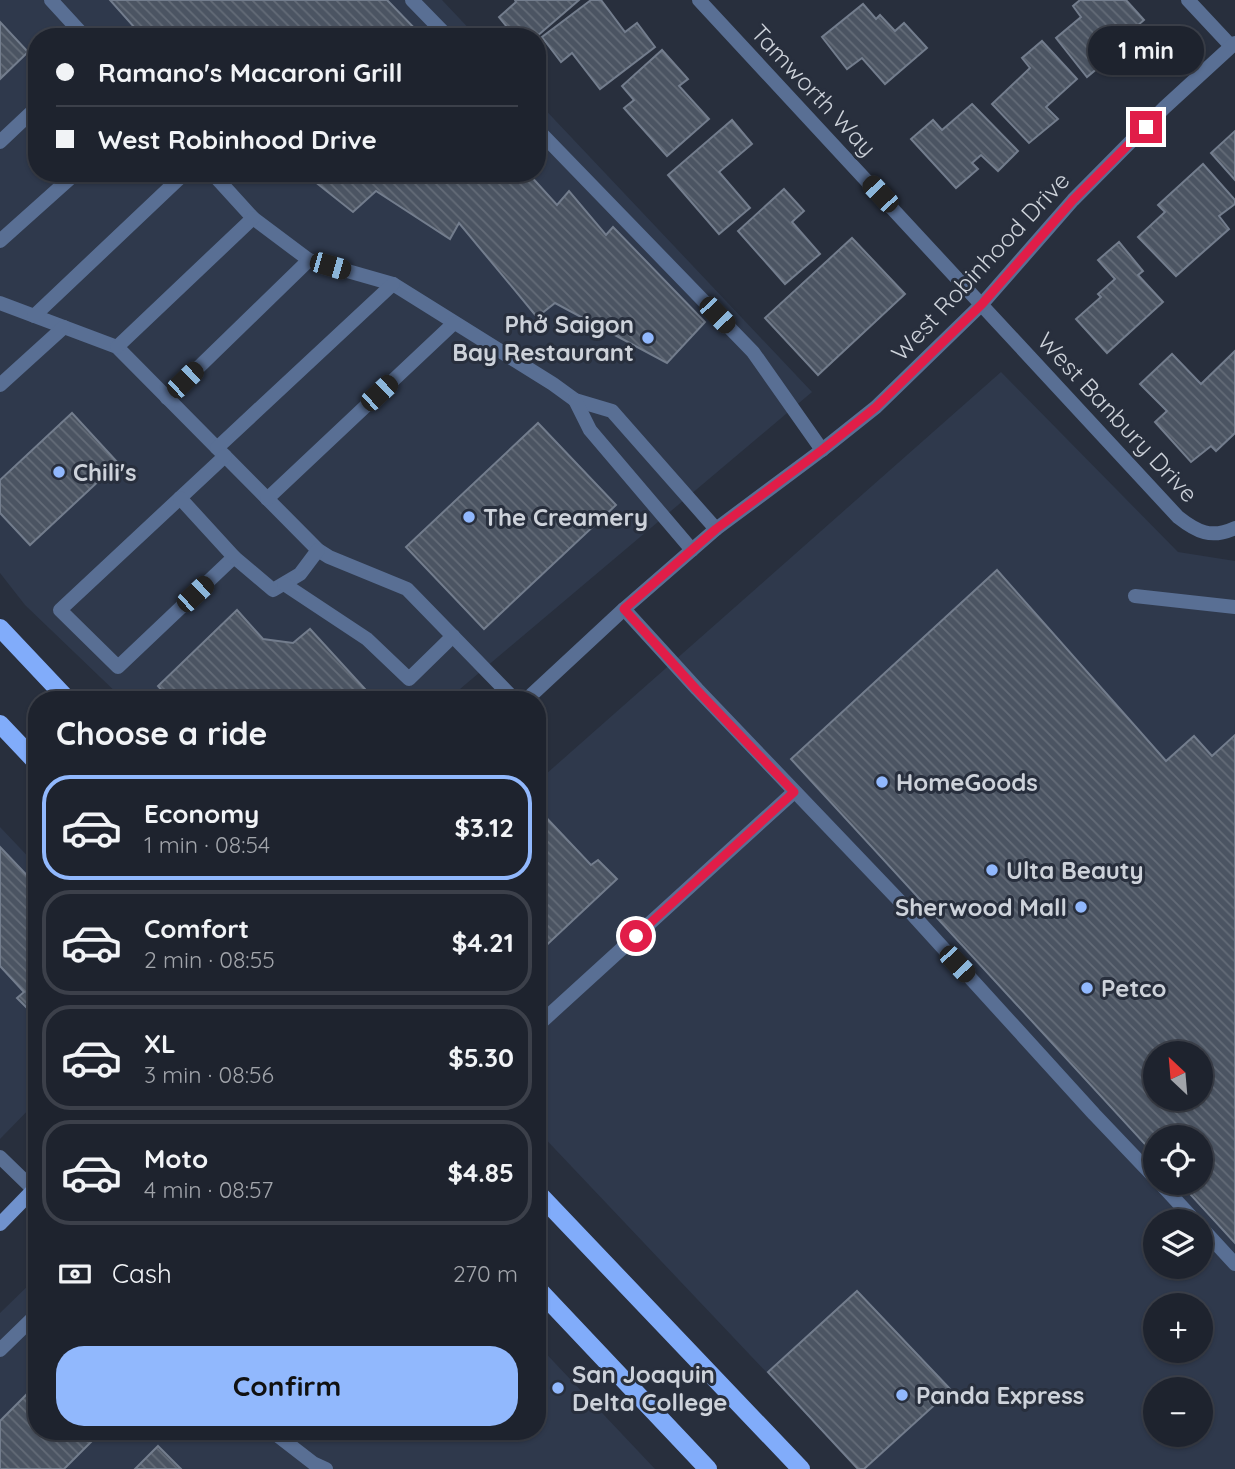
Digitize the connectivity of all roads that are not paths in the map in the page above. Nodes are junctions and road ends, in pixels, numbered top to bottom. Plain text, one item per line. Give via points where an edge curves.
1 (51, 0) edge
2 (412, 0) edge
3 (699, 0) edge
4 (1188, 0) edge
5 (77, 28) edge
6 (439, 28) edge
7 (1233, 45) edge
8 (28, 116) edge
9 (546, 138) edge
10 (0, 142) edge
11 (66, 182) edge
12 (175, 182) edge
13 (220, 182) edge
14 (253, 218) junction
15 (0, 241) edge
16 (309, 260) junction
17 (393, 284) junction
18 (0, 303) edge
19 (982, 304) junction
20 (34, 316) junction
21 (454, 323) junction
22 (64, 327) junction
23 (117, 347) junction
24 (0, 385) edge
25 (167, 398) junction
26 (575, 400) junction
27 (822, 450) junction
28 (221, 452) junction
29 (180, 498) junction
30 (267, 499) junction
31 (1235, 528) edge
32 (716, 529) junction
33 (318, 550) junction
34 (692, 550) junction
35 (234, 557) junction
36 (278, 587) junction
37 (1135, 596) dead end
38 (1235, 607) edge
39 (624, 609) junction
40 (0, 628) edge
41 (453, 636) junction
42 (60, 691) edge
43 (506, 691) edge
44 (536, 691) edge
45 (0, 724) edge
46 (28, 754) edge
47 (794, 792) junction
48 (546, 1018) edge
49 (0, 1157) edge
50 (1143, 1165) edge
51 (28, 1183) edge
52 (1171, 1195) edge
53 (28, 1198) edge
54 (546, 1201) edge
55 (1184, 1209) edge
56 (0, 1224) edge
57 (1213, 1240) edge
58 (1235, 1264) edge
59 (546, 1297) edge
60 (28, 1323) edge
61 (0, 1350) edge
62 (283, 1440) edge
63 (326, 1469) edge
64 (709, 1469) edge
65 (801, 1469) edge

1 - 5 street
2 - 6 street
3 - 19 street, Tamworth Way
4 - 7 street
7 - 19 street, West Robinhood Drive via 1073,200
8 - 10 street
9 - 27 street via 753,352
11 - 15 street
12 - 20 street
13 - 14 street
14 - 16 street
14 - 23 street
16 - 17 street
16 - 25 street
17 - 21 street
17 - 28 street
18 - 20 street
19 - 27 street, West Robinhood Drive via 876,407
19 - 31 street, West Banbury Drive via 1178,517 1196,531 1214,534
20 - 22 street
21 - 26 street
21 - 30 street
22 - 23 street
22 - 24 street
23 - 25 street
25 - 28 street
26 - 32 street via 612,411
26 - 34 street via 590,430
27 - 32 street, West Robinhood Drive
28 - 29 street
28 - 30 street
29 - 35 street
29 - 35 street via 60,610 118,667
30 - 33 street
32 - 34 street, West Robinhood Drive
33 - 36 street via 300,574
33 - 41 street via 407,589
34 - 39 street, West Robinhood Drive
35 - 36 street
36 - 41 street via 367,639 409,679
37 - 38 street
39 - 44 street, West Robinhood Drive
39 - 47 street
40 - 42 main road
41 - 43 street
45 - 46 main road
47 - 48 street
47 - 50 street
49 - 51 street
52 - 55 street
53 - 56 main road
54 - 65 main road
57 - 58 street
59 - 64 main road
60 - 61 street
62 - 63 street

